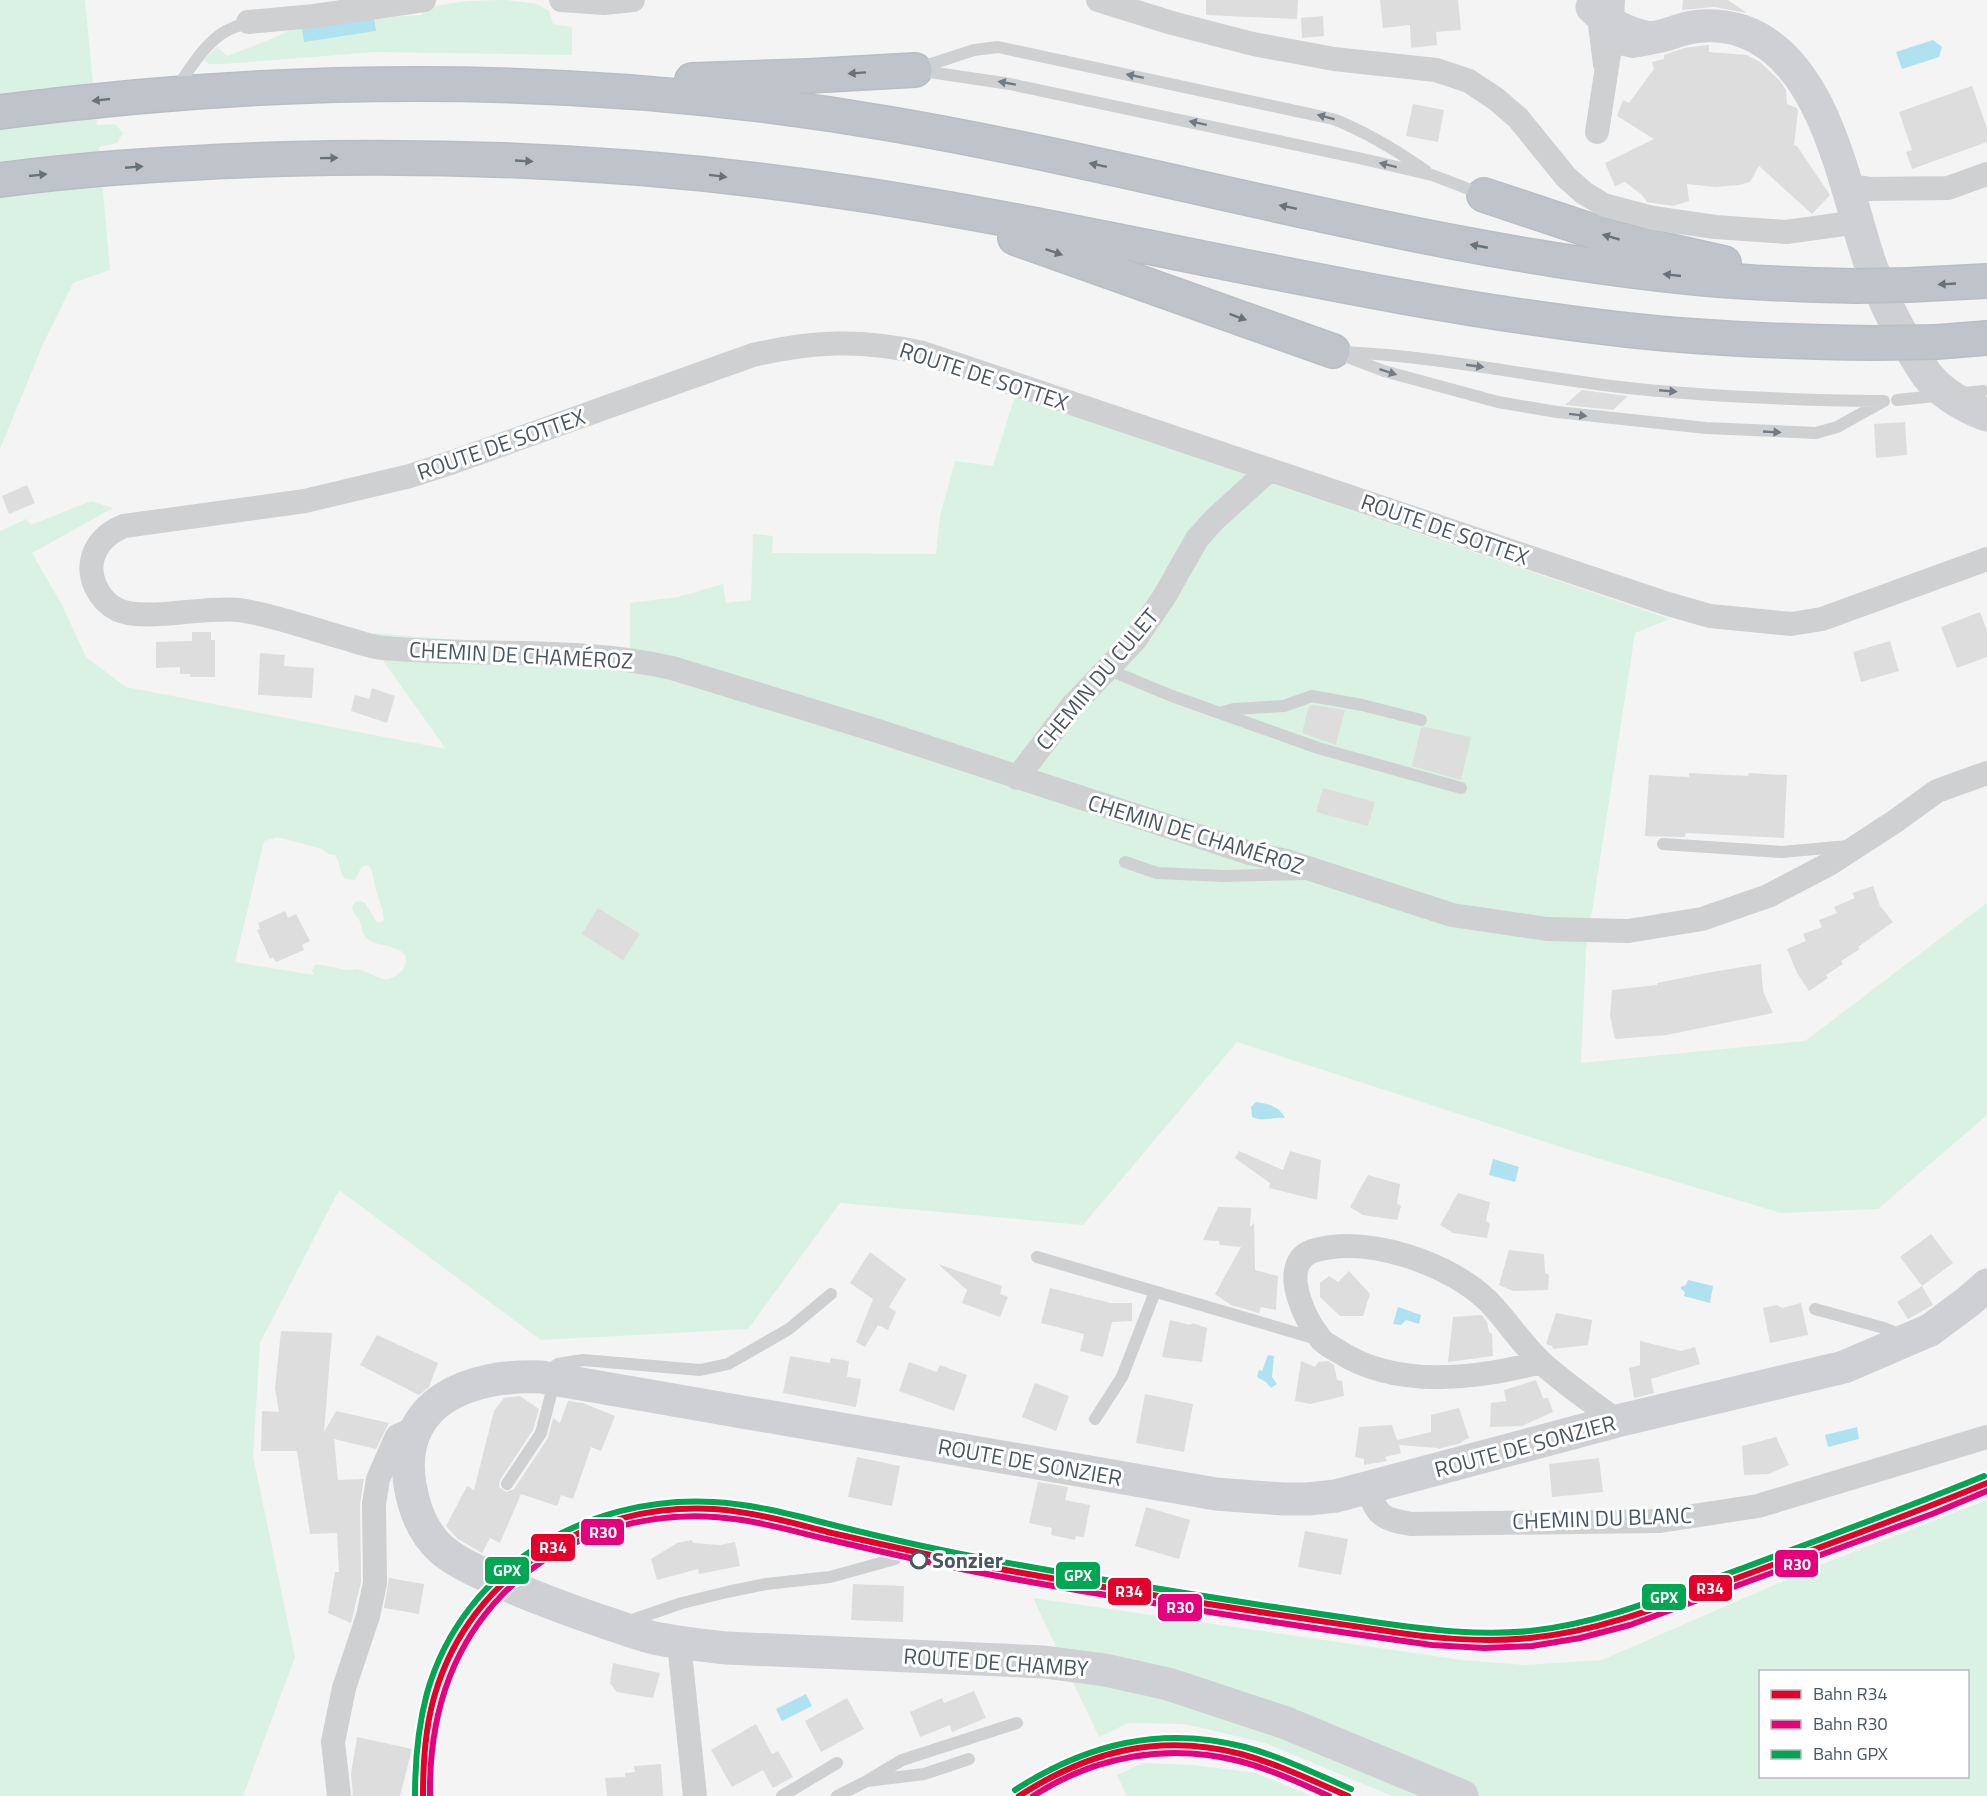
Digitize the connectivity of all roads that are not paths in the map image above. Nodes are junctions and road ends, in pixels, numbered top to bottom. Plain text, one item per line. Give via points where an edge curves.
1 (424, 0) edge
2 (561, 0) edge
3 (1098, 0) edge
4 (628, 1) edge
5 (1598, 2) edge
6 (248, 22) joint
7 (1657, 37) junction
8 (1610, 46) junction
9 (915, 69) junction
10 (1605, 79) junction
11 (521, 85) junction
12 (167, 93) junction
13 (0, 112) edge
14 (1597, 132) dead end
15 (1987, 174) edge
16 (1432, 175) junction
17 (0, 180) edge
18 (1848, 186) junction
19 (1484, 195) joint
20 (920, 204) junction
21 (1858, 222) junction
22 (1853, 279) junction
23 (1987, 281) edge
24 (1987, 338) edge
25 (1333, 351) junction
26 (1986, 399) edge
27 (1884, 401) junction
28 (1269, 470) junction
29 (1987, 559) edge
30 (380, 648) joint
31 (1107, 669) junction
32 (1222, 713) junction
33 (1421, 720) dead end
34 (1987, 773) edge
35 (1017, 778) junction
36 (1461, 788) dead end
37 (1663, 844) dead end
38 (1858, 846) junction
39 (1125, 862) dead end
40 (1321, 873) junction
41 (1037, 1257) dead end
42 (1987, 1285) edge
43 (1155, 1292) junction
44 (831, 1294) dead end
45 (1815, 1309) dead end
46 (1910, 1339) junction
47 (1321, 1340) junction
48 (1541, 1362) junction
49 (548, 1377) junction
50 (1095, 1419) dead end
51 (1617, 1421) junction
52 (418, 1427) junction
53 (1987, 1437) edge
54 (507, 1484) dead end
55 (1368, 1488) junction
56 (895, 1559) dead end
57 (654, 1637) junction
58 (1017, 1722) dead end
59 (969, 1759) dead end
60 (837, 1763) dead end
61 (867, 1781) junction
62 (339, 1796) edge
63 (695, 1796) edge
64 (782, 1796) edge
65 (837, 1796) edge
66 (1462, 1796) edge

1 - 6 street
2 - 4 street
3 - 21 street via 1253,44 1334,59 1436,70 1469,81 1518,118 1566,177 1605,205 1653,218 1786,232
5 - 7 street, bridge via 1611,24 1622,31
5 - 8 street
5 - 10 lane via 1601,76
6 - 12 lane via 219,36
7 - 8 lane via 1648,50 1632,52
7 - 18 street via 1683,29 1717,26 1761,39 1778,51 1792,64 1815,102
8 - 10 street
9 -> 11 highway
16 -> 9 lane via 1010,84
16 -> 9 lane via 1385,143 1333,119 1008,50 983,48
10 - 14 street
11 - 12 highway via 299,86
22 -> 11 highway via 1700,279 1637,272 1402,232 1020,148 891,124 659,93
12 -> 13 highway
15 - 18 street via 1948,188
16 - 19 lane
17 -> 20 highway via 203,162 340,158 512,161 710,175
18 - 21 street
22 -> 19 highway via 1612,238
20 - 24 highway, bridge via 1385,293 1628,330 1794,342
20 -> 25 highway
21 - 22 street
23 -> 22 highway, bridge via 1908,285
22 - 26 street via 1895,323 1928,376 1952,397
25 -> 27 lane via 1388,354 1619,387 1709,395
25 -> 27 lane via 1384,371 1498,402 1706,428 1816,433 1837,427
26 - 27 lane, bridge
28 - 29 street, ROUTE DE SOTTEX via 1710,616 1791,624 1822,619
28 - 30 street, ROUTE DE SOTTEX via 923,353 856,342 823,343 753,355 410,476 305,501 124,526 104,538 94,555 91,570 100,596 128,614 241,610
28 - 31 street, CHEMIN DU CULET via 1197,538 1135,640
30 - 35 street, CHEMIN DE CHAMÉROZ via 563,653 639,660 878,731
31 - 32 lane
31 - 35 street, CHEMIN DU CULET via 1072,706
32 - 33 lane via 1284,706 1312,696
32 - 36 lane via 1318,748
34 - 38 street, CHEMIN DE CHAMÉROZ via 1937,791
35 - 40 street, CHEMIN DE CHAMÉROZ
37 - 38 lane via 1782,852
38 - 40 street, CHEMIN DE CHAMÉROZ via 1768,896 1702,920 1628,931 1547,929 1452,915
39 - 40 lane via 1157,873 1190,875
41 - 43 lane
42 - 46 street, ROUTE DE SONZIER via 1930,1330
43 - 47 lane
43 - 50 lane via 1122,1377
44 - 49 lane via 789,1329 728,1364 700,1370 583,1360 558,1364
45 - 46 lane
46 - 51 street, ROUTE DE SONZIER via 1844,1367
47 - 48 street via 1352,1360 1393,1374 1441,1377 1505,1371
47 - 48 street via 1301,1305 1294,1275 1303,1256 1341,1245 1396,1252 1420,1260 1470,1287 1488,1301
48 - 51 street
49 - 52 street, ROUTE DE SONZIER via 513,1376 457,1389 433,1406
49 - 54 lane via 541,1432
49 - 55 street, ROUTE DE SONZIER via 1216,1494 1308,1499
51 - 55 street, ROUTE DE SONZIER
52 - 57 street, ROUTE DE SONZIER via 410,1449 413,1502 425,1530 442,1550 470,1568 525,1593
52 - 62 street via 397,1436 378,1479 374,1504 375,1582 344,1688 333,1742
53 - 55 street, CHEMIN DU BLANC via 1758,1506 1660,1521 1411,1524 1387,1519 1376,1509
56 - 57 lane via 830,1577 766,1584 682,1603 635,1619
57 - 63 street
57 - 66 street, ROUTE DE CHAMBY via 737,1648 1044,1662 1105,1670 1168,1684 1286,1723
58 - 61 lane via 902,1760
59 - 61 lane via 924,1774
60 - 64 lane
61 - 65 lane

